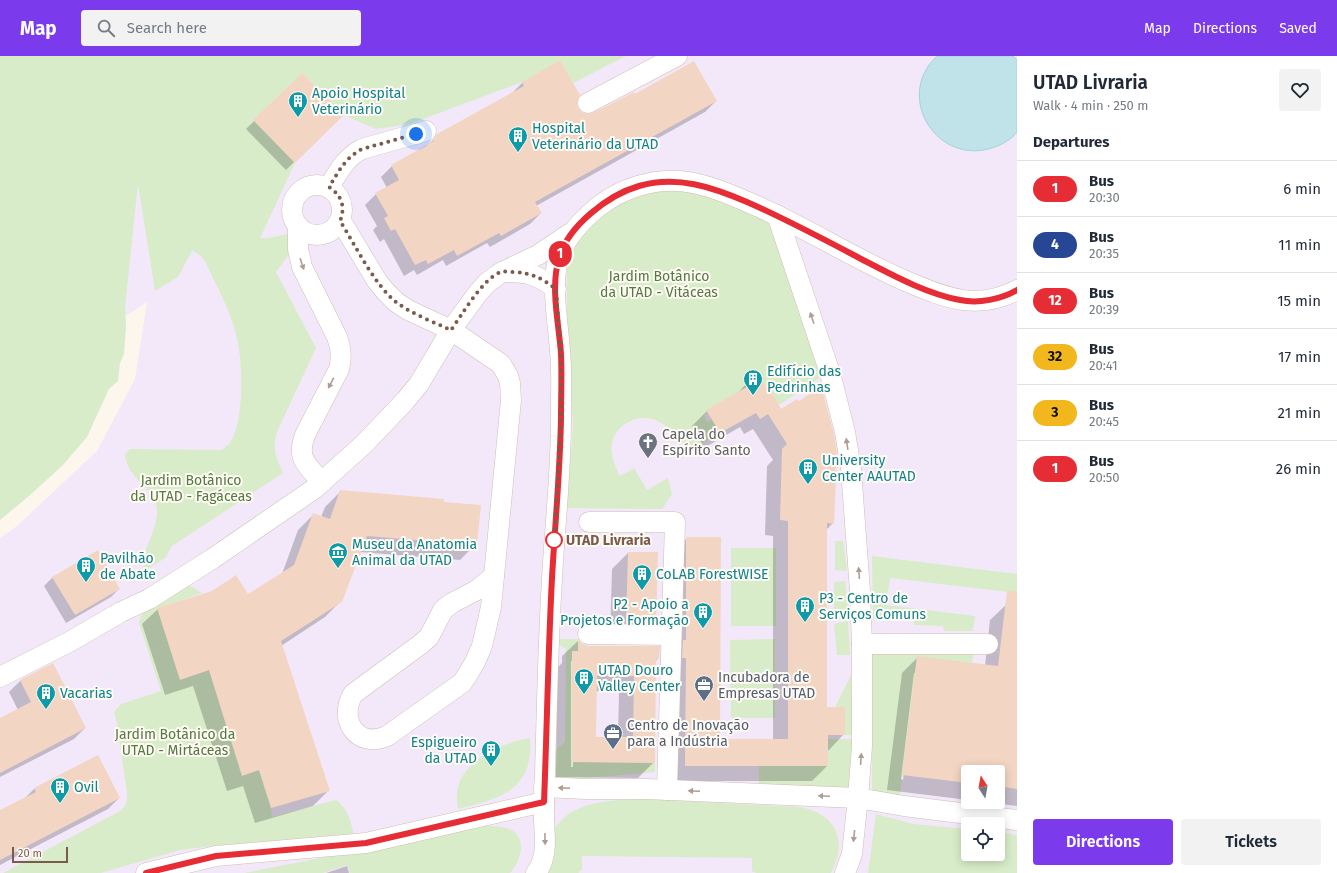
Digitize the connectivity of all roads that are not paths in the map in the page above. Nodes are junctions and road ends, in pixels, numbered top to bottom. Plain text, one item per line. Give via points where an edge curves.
1 (677, 56) edge
2 (588, 103) dead end
3 (426, 131) dead end
4 (329, 187) junction
5 (777, 215) junction
6 (340, 221) junction
7 (298, 226) junction
8 (575, 229) junction
9 (502, 272) junction
10 (556, 289) junction
11 (1017, 290) edge
12 (451, 330) junction
13 (322, 482) junction
14 (589, 522) dead end
15 (494, 576) junction
16 (588, 634) dead end
17 (671, 635) junction
18 (862, 644) junction
19 (988, 644) dead end
20 (0, 677) edge
21 (667, 790) junction
22 (544, 795) junction
23 (858, 798) junction
24 (1017, 820) edge
25 (146, 873) edge
26 (536, 873) edge
27 (845, 873) edge

1 - 2 street
3 - 4 street via 354,153 347,159
4 - 6 street via 341,199 343,207
4 - 7 street via 312,185 297,194 292,210 293,219
5 - 8 street via 708,187 665,181 638,186 614,196
5 - 11 street via 891,274 937,294 963,301 984,300 1005,296
18 -> 5 street via 856,536 845,432 830,373
6 - 7 street via 334,229 320,235 304,232
6 - 12 street via 378,281 396,302
7 -> 13 street via 298,249 302,267 341,348 339,369 301,446 301,455 305,463
8 - 9 street via 538,255
8 - 10 street via 559,258
9 - 10 street via 534,275
9 - 12 street via 482,287
10 - 22 street via 561,355 561,418
12 - 13 street via 425,375 405,401 364,444
12 - 15 street via 502,364 510,383 511,400
13 - 20 street via 255,530 149,599
14 - 17 street via 674,522
15 - 15 street via 477,590 443,610 429,636 421,644 353,694 348,713 350,726 354,732 374,740 387,736 462,683 482,646 491,607
16 - 17 street
17 - 21 street
18 - 19 street
23 -> 18 street via 862,746
21 -> 22 street via 586,789
23 -> 21 street
22 - 25 street via 366,843 216,856
22 -> 26 street via 545,847 543,859
23 - 24 street
23 -> 27 street via 852,854

